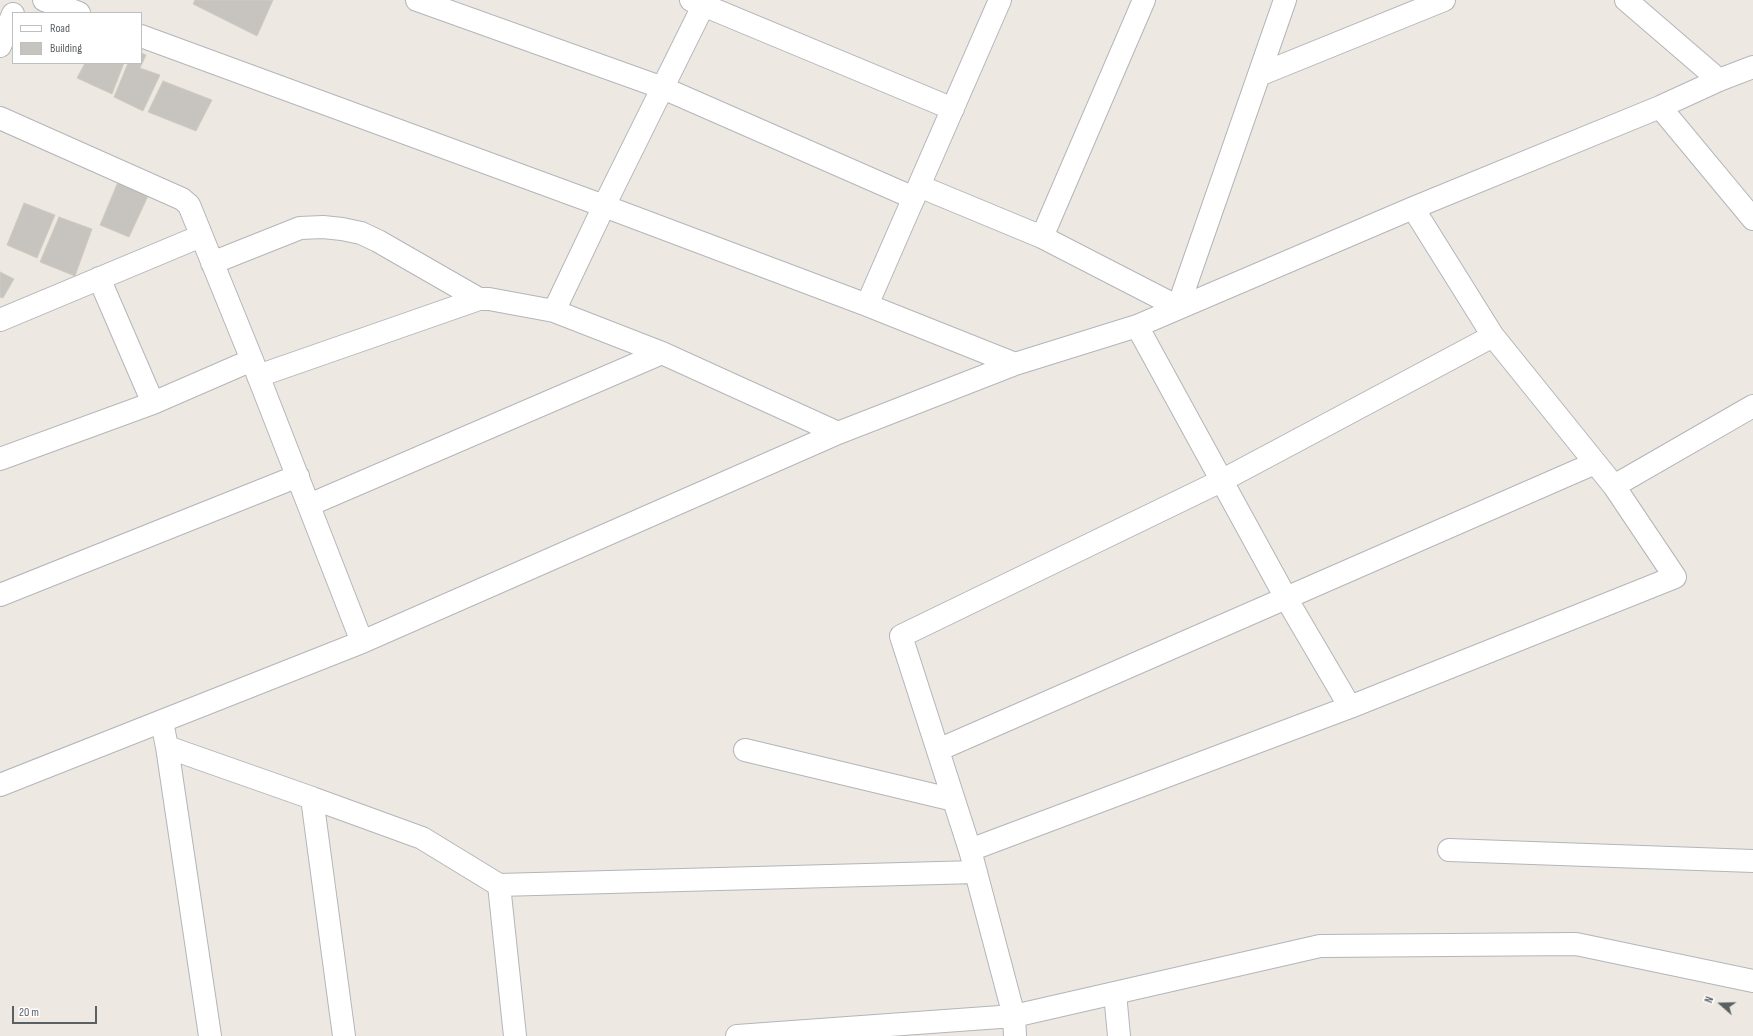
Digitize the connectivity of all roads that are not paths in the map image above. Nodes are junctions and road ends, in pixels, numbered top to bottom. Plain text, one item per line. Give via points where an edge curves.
1 (18, 0) edge
2 (44, 0) edge
3 (417, 0) edge
4 (1000, 0) edge
5 (1144, 0) edge
6 (1285, 0) edge
7 (1444, 0) edge
8 (1626, 0) edge
9 (700, 2) edge
10 (13, 12) edge
11 (76, 12) edge
12 (12, 16) edge
13 (142, 36) edge
14 (0, 46) edge
15 (1753, 67) edge
16 (1259, 75) junction
17 (1719, 80) junction
18 (663, 88) junction
19 (1660, 107) junction
20 (953, 109) junction
21 (0, 118) edge
22 (916, 192) junction
23 (604, 206) junction
24 (1413, 208) junction
25 (1753, 219) edge
26 (201, 236) junction
27 (1042, 237) junction
28 (212, 263) junction
29 (99, 278) junction
30 (479, 299) junction
31 (867, 305) junction
32 (1178, 307) junction
33 (554, 311) junction
34 (0, 320) edge
35 (1138, 326) junction
36 (1493, 336) junction
37 (662, 353) junction
38 (1016, 364) junction
39 (255, 368) junction
40 (152, 403) junction
41 (1753, 406) edge
42 (838, 433) junction
43 (0, 458) edge
44 (1595, 463) junction
45 (298, 476) junction
46 (1221, 481) junction
47 (1614, 486) junction
48 (309, 505) junction
49 (0, 595) edge
50 (1286, 598) junction
51 (362, 642) junction
52 (1350, 707) junction
53 (162, 722) junction
54 (167, 747) junction
55 (745, 750) dead end
56 (938, 750) junction
57 (0, 785) edge
58 (312, 798) junction
59 (954, 800) junction
60 (970, 850) junction
61 (1449, 850) dead end
62 (1753, 861) edge
63 (976, 872) junction
64 (499, 885) junction
65 (1753, 981) edge
66 (1116, 993) junction
67 (1015, 1026) edge
68 (210, 1036) edge
69 (344, 1036) edge
70 (515, 1036) edge
71 (737, 1036) edge
72 (1119, 1036) edge

1 - 10 street
2 - 11 street
3 - 18 street
4 - 20 street
5 - 27 street
6 - 16 street
7 - 16 street
8 - 17 street
9 - 18 street
9 - 20 street
12 - 14 street
13 - 23 street
15 - 17 street
16 - 32 street
17 - 19 street
18 - 22 street
18 - 23 street
19 - 24 street
19 - 25 street
20 - 22 street
21 - 26 street via 182,199 189,204
22 - 27 street
22 - 31 street
23 - 31 street
23 - 33 street
24 - 32 street
24 - 36 street
26 - 28 street
26 - 29 street
27 - 32 street
28 - 30 street via 300,228 342,229 378,241
28 - 39 street
29 - 34 street
29 - 40 street
30 - 33 street
30 - 39 street
31 - 38 street
32 - 35 street
33 - 37 street
35 - 38 street
35 - 46 street
36 - 44 street
36 - 46 street
37 - 42 street
37 - 48 street
38 - 42 street
39 - 40 street
39 - 45 street
40 - 43 street
41 - 47 street
42 - 51 street
44 - 47 street
44 - 50 street
45 - 48 street
45 - 49 street
46 - 50 street
46 - 56 street via 901,636
47 - 52 street via 1675,577
48 - 51 street
50 - 52 street
50 - 56 street
51 - 53 street
52 - 60 street
53 - 54 street
53 - 57 street
54 - 58 street
54 - 68 street
55 - 59 street
56 - 59 street
58 - 64 street via 422,838
58 - 69 street
59 - 60 street
60 - 63 street
61 - 62 street
63 - 64 street
63 - 67 street
64 - 70 street
65 - 66 street via 1576,944 1320,946
66 - 67 street
66 - 72 street
67 - 71 street

